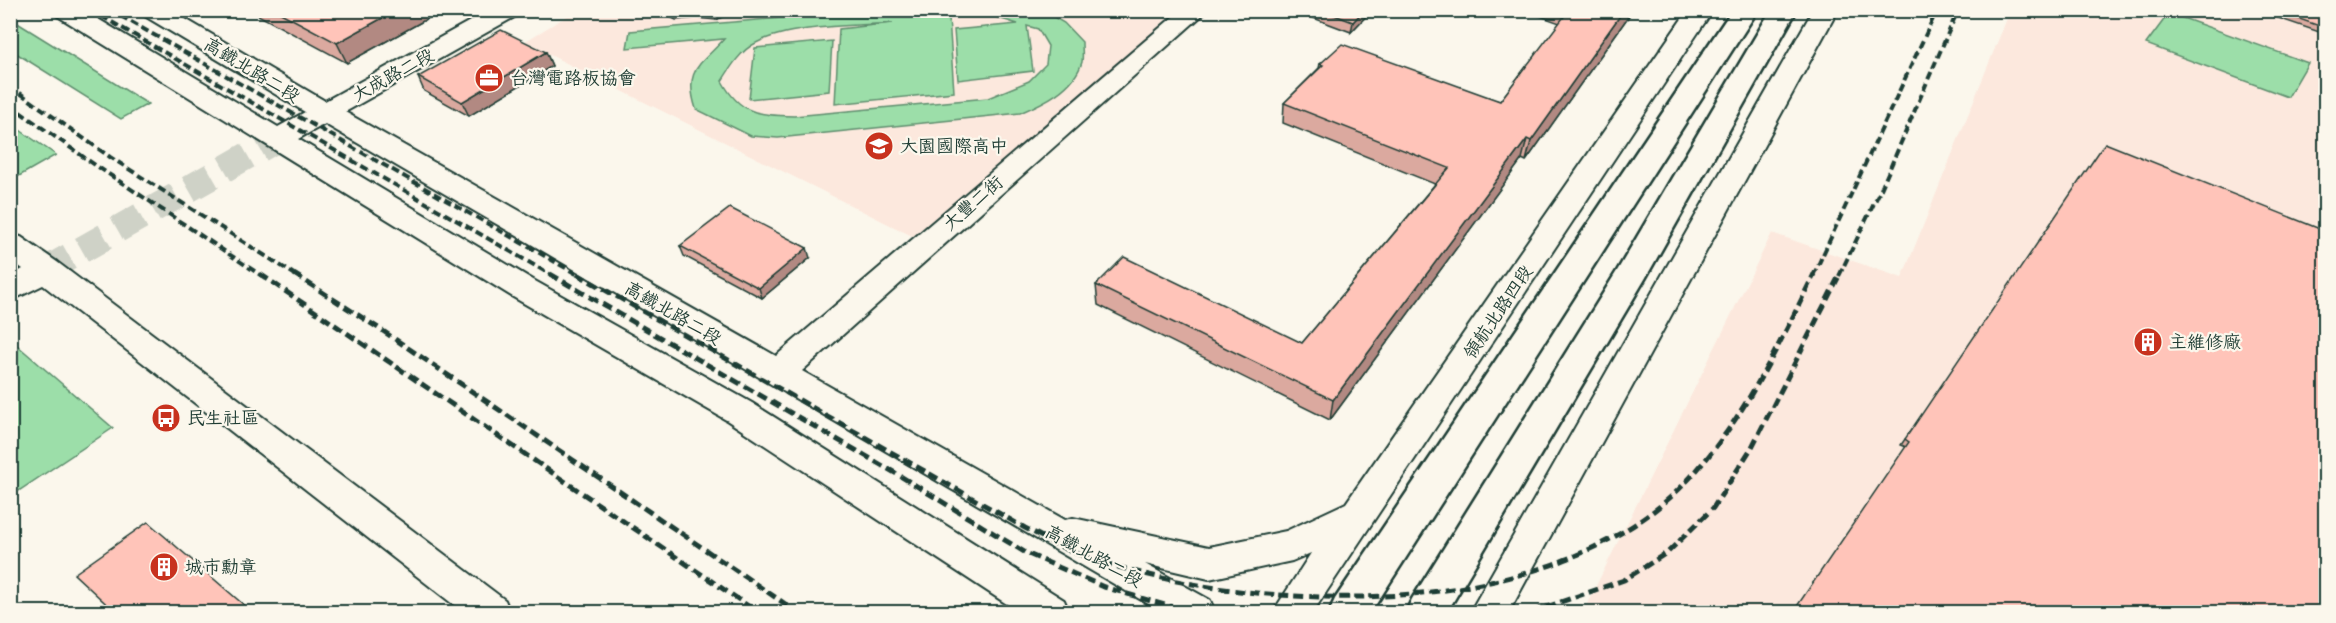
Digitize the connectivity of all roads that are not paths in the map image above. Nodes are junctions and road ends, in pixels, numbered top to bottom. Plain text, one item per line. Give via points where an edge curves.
1 (65, 10) edge
2 (152, 10) edge
3 (509, 10) edge
4 (1196, 10) edge
5 (1701, 10) edge
6 (1745, 10) edge
7 (1784, 10) edge
8 (1826, 10) edge
9 (324, 113) junction
10 (277, 139) junction
11 (10, 244) edge
12 (46, 270) junction
13 (10, 290) edge
14 (778, 373) junction
15 (1363, 512) junction
16 (1041, 526) junction
17 (491, 612) edge
18 (1050, 612) edge
19 (1196, 612) edge
20 (1292, 612) edge
21 (1349, 612) edge
22 (1426, 612) edge
23 (1489, 612) edge

1 - 10 street
2 - 9 street, 高鐵北路二段
3 - 9 street, 大成路二段
4 - 14 street, 大豐二街
5 - 15 street, 領航北路四段
6 - 21 main road
7 - 22 main road via 1629,279
8 - 23 street
9 - 10 street, 大成路二段
9 - 14 street, 高鐵北路二段
10 - 18 street via 524,289 740,412
11 - 12 street
12 - 13 street
12 - 17 street
14 - 16 street, 高鐵北路二段
15 - 16 street via 1292,544 1209,563
15 - 20 street, 領航北路四段
16 - 19 street, 高鐵北路二段

